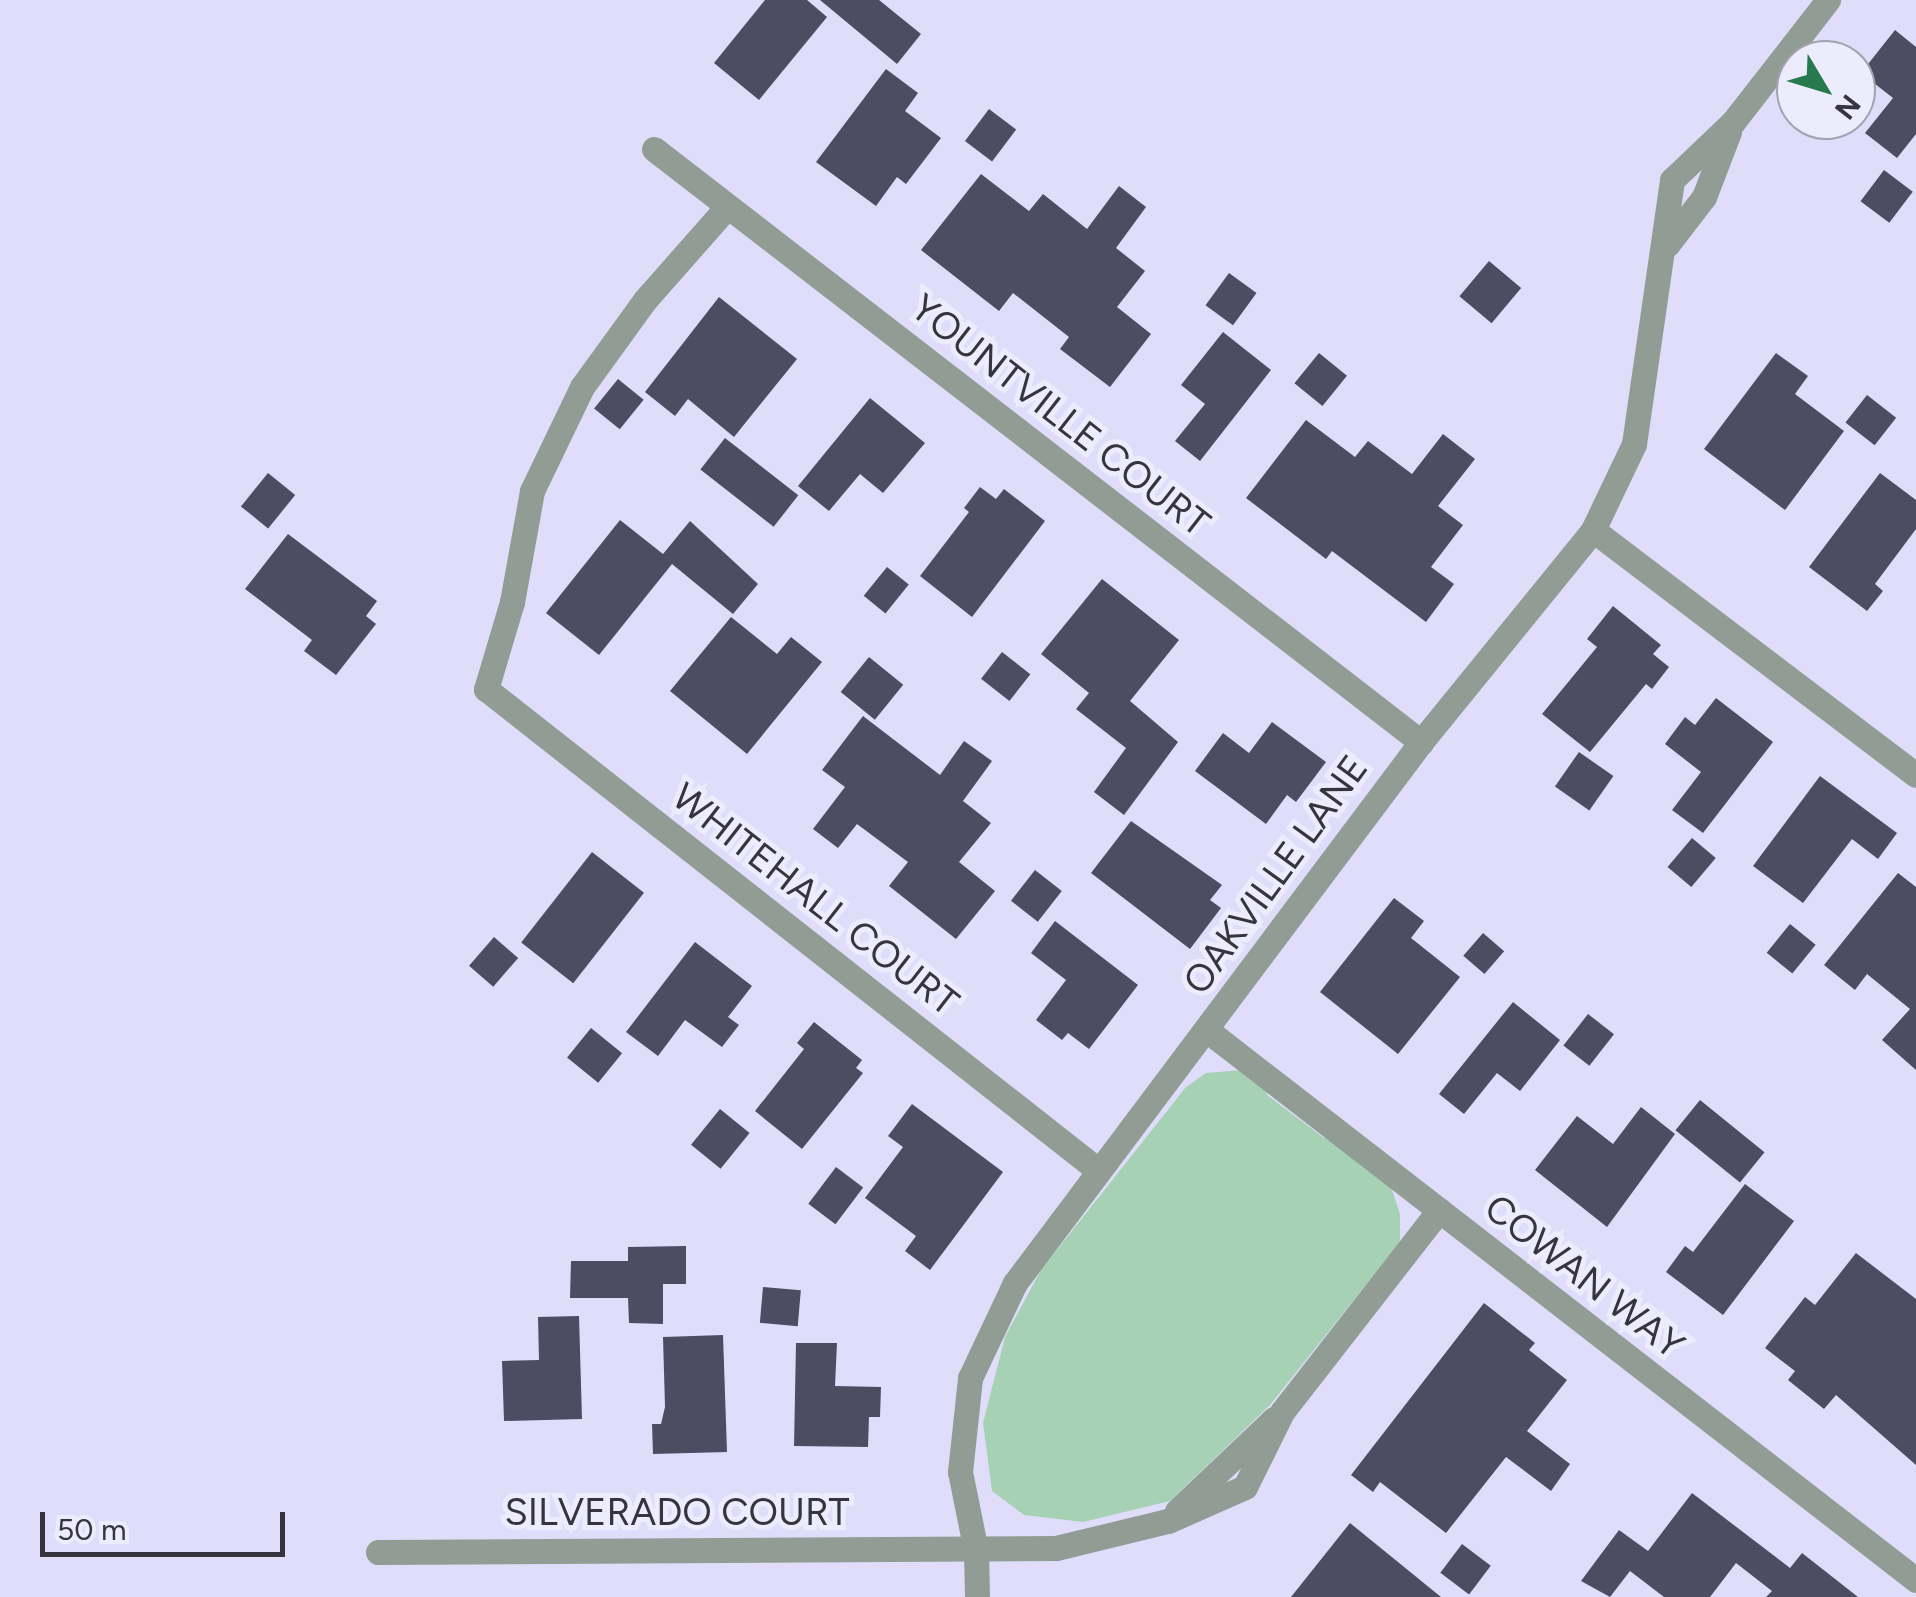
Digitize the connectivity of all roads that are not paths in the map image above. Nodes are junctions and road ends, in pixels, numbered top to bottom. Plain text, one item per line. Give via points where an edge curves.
1 (1828, 0) edge
2 (1733, 122) junction
3 (654, 149) dead end
4 (727, 206) junction
5 (1668, 245) junction
6 (1594, 530) junction
7 (1421, 742) junction
8 (1916, 775) edge
9 (1208, 1031) junction
10 (1098, 1170) junction
11 (1439, 1210) junction
12 (976, 1550) junction
13 (378, 1552) dead end
14 (1916, 1580) edge
15 (977, 1597) edge

1 - 2 street, OAKVILLE LANE
2 - 5 street, OAKVILLE LANE via 1704,197
2 - 5 street, OAKVILLE LANE via 1672,180
3 - 4 street, YOUNTVILLE COURT
4 - 7 street, YOUNTVILLE COURT
4 - 10 street, WHITEHALL COURT via 645,300 582,388 532,491 512,602 486,689
5 - 6 street, OAKVILLE LANE via 1634,444
6 - 7 street, OAKVILLE LANE
6 - 8 street
7 - 9 street, OAKVILLE LANE
9 - 10 street, OAKVILLE LANE
9 - 11 street, COWAN WAY
10 - 12 street, OAKVILLE LANE via 1014,1283 970,1378 960,1472
11 - 12 street, SILVERADO COURT via 1282,1412 1245,1487 1168,1520 1056,1548
11 - 14 street, COWAN WAY
12 - 13 street, SILVERADO COURT
12 - 15 street, OAKVILLE LANE

